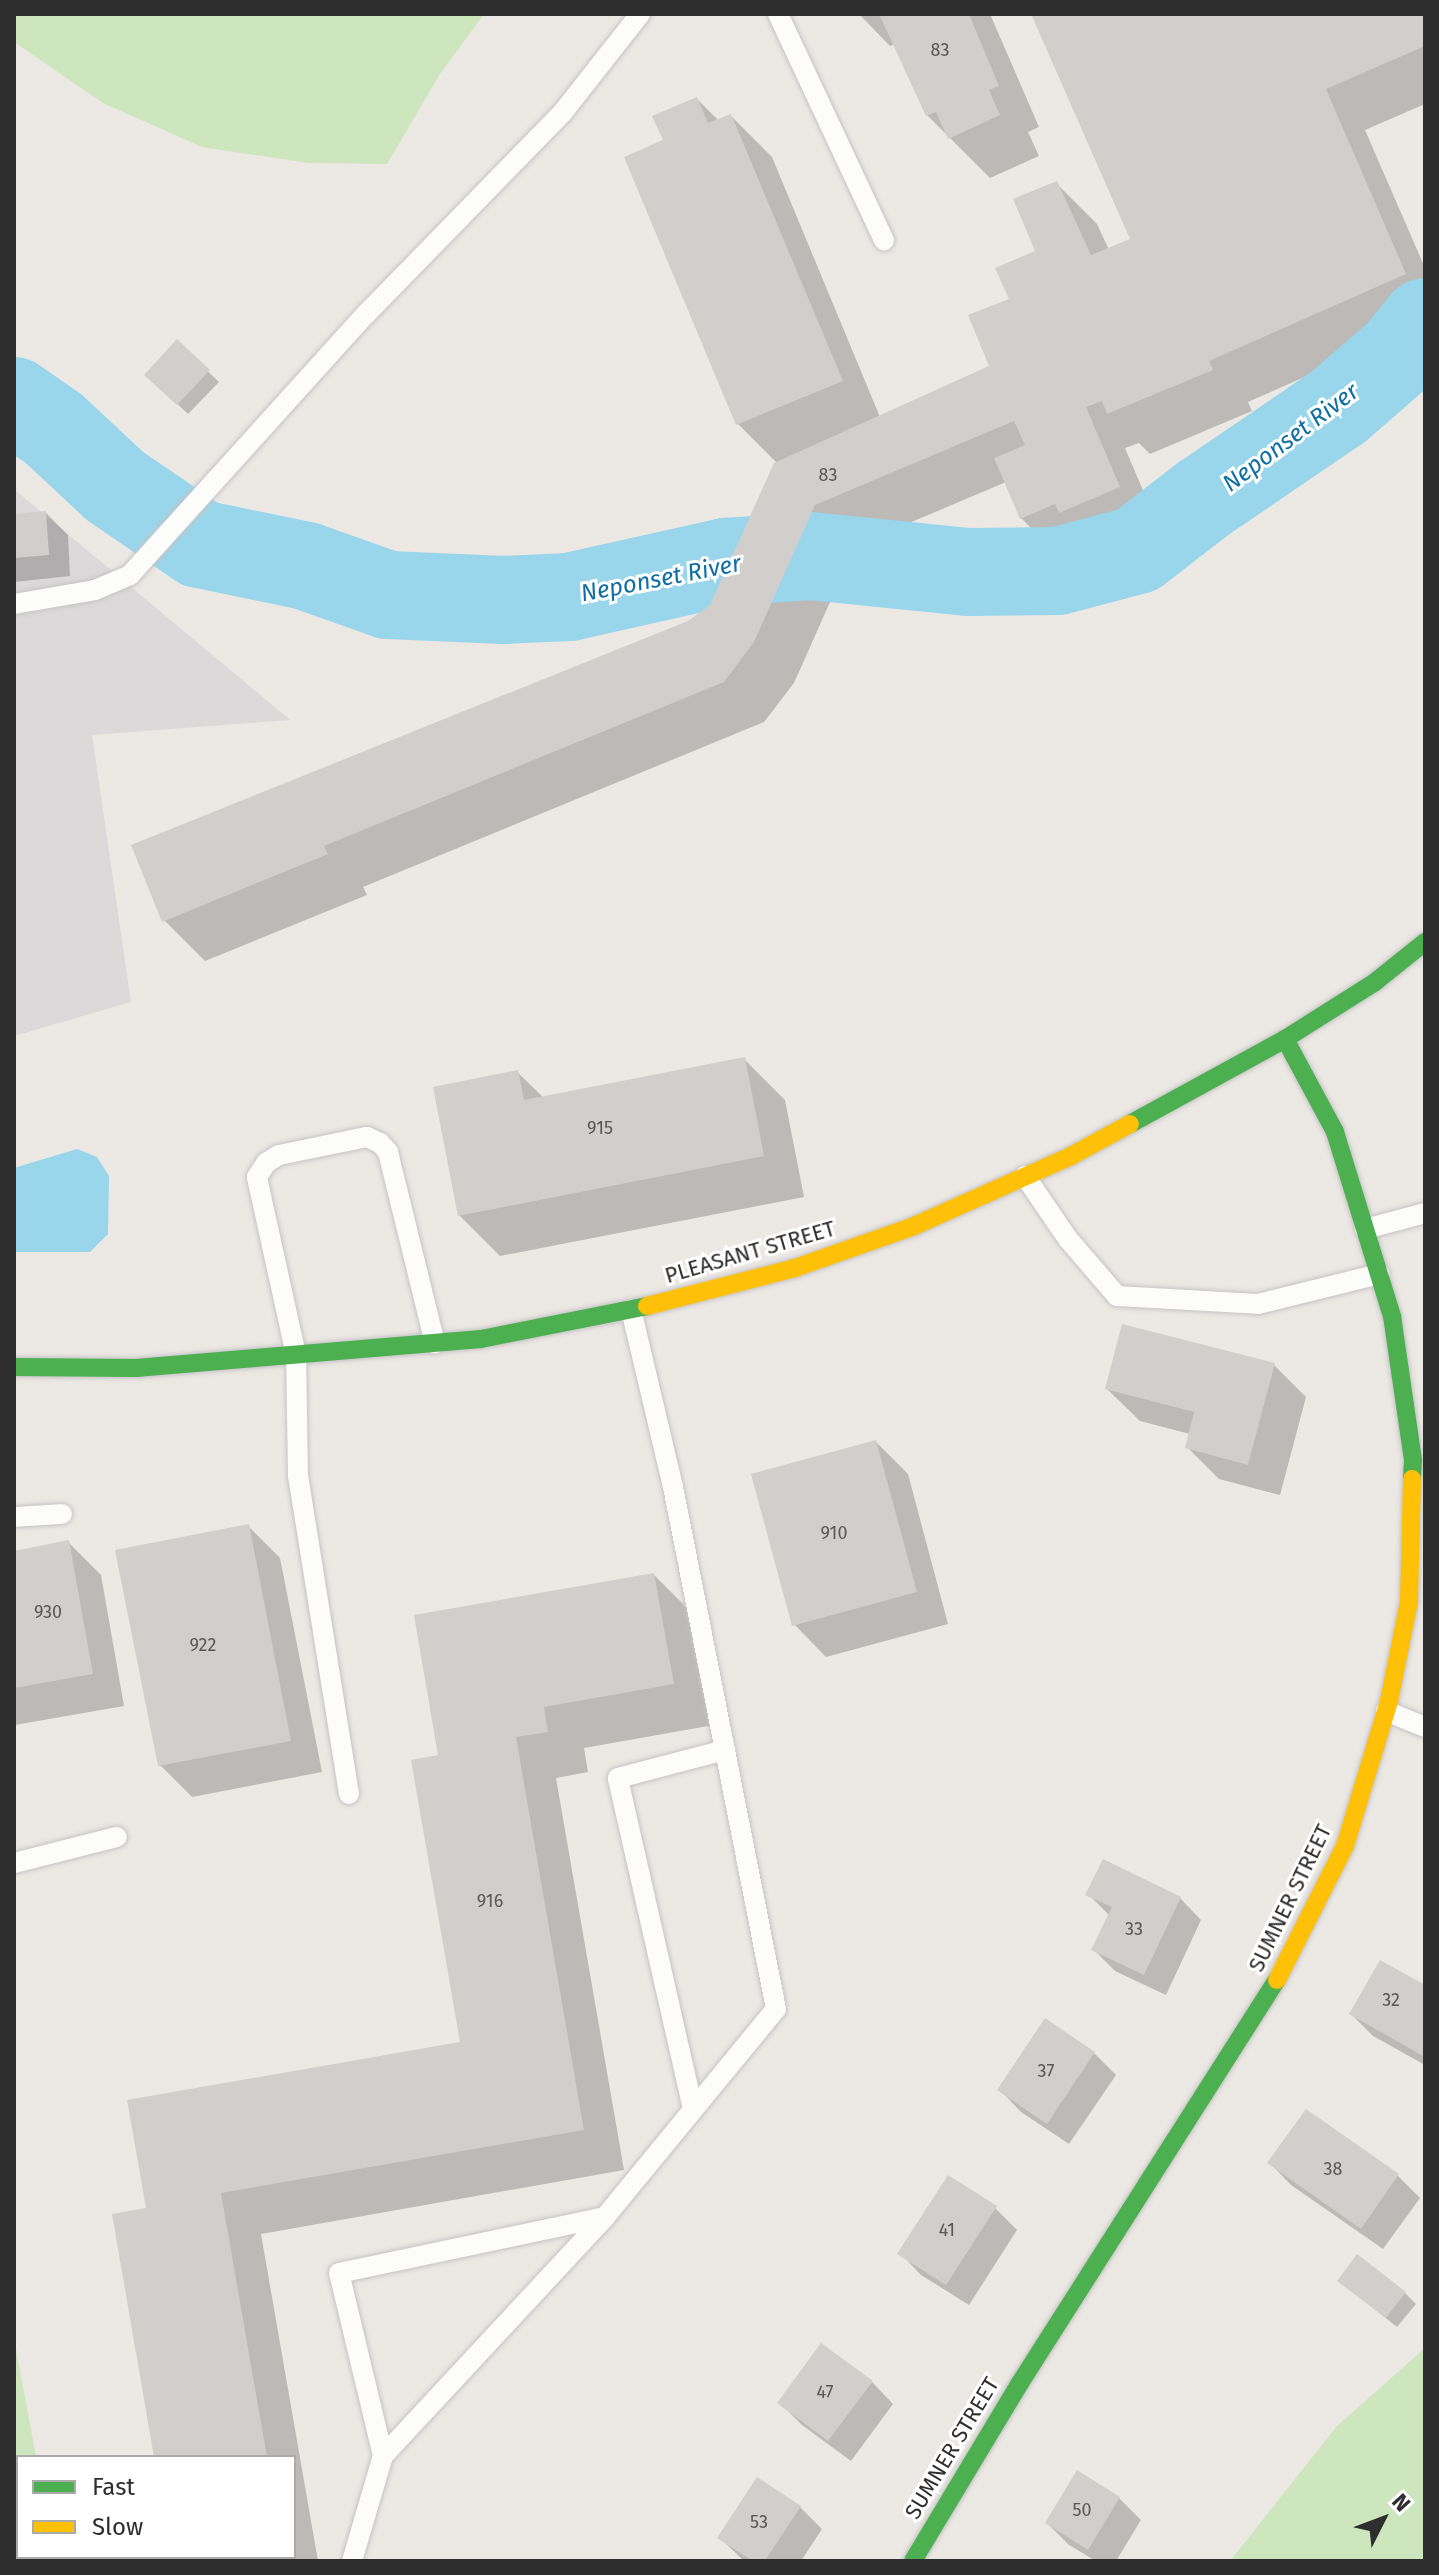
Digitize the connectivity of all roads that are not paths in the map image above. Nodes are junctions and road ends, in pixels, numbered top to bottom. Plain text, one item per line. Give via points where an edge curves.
1 (640, 14) edge
2 (778, 14) edge
3 (884, 240) dead end
4 (14, 604) edge
5 (1425, 942) edge
6 (1285, 1039) junction
7 (1025, 1176) junction
8 (1425, 1213) edge
9 (1365, 1229) junction
10 (1379, 1274) junction
11 (631, 1310) junction
12 (435, 1343) junction
13 (296, 1355) junction
14 (14, 1367) edge
15 (62, 1514) dead end
16 (14, 1517) edge
17 (1386, 1711) junction
18 (1425, 1727) edge
19 (725, 1750) junction
20 (349, 1794) dead end
21 (117, 1837) dead end
22 (14, 1863) edge
23 (693, 2109) junction
24 (605, 2217) junction
25 (383, 2456) junction
26 (352, 2561) edge
27 (913, 2561) edge

1 - 4 lane via 563,112 366,314 130,575 95,590
2 - 3 lane
5 - 6 street, PLEASANT STREET via 1375,982
6 - 7 street, PLEASANT STREET
6 - 9 street, SUMNER STREET via 1335,1132
7 - 10 lane via 1068,1239 1117,1296 1258,1304
7 - 11 street, PLEASANT STREET via 914,1226 795,1268
8 - 9 lane
9 - 10 street, SUMNER STREET
10 - 17 street, SUMNER STREET via 1392,1316 1413,1460 1409,1602
11 - 12 street, PLEASANT STREET
11 - 19 lane via 673,1487
12 - 13 street, PLEASANT STREET
12 - 13 lane via 388,1152 367,1137 279,1155 257,1177
13 - 14 street, PLEASANT STREET via 136,1368
13 - 20 lane via 298,1477
15 - 16 lane
17 - 18 lane
17 - 27 street, SUMNER STREET via 1345,1846 1271,1991 1020,2383
19 - 23 lane via 776,2009
19 - 23 lane via 618,1778
21 - 22 lane
23 - 24 lane
24 - 25 lane
24 - 25 lane via 339,2273
25 - 26 lane

